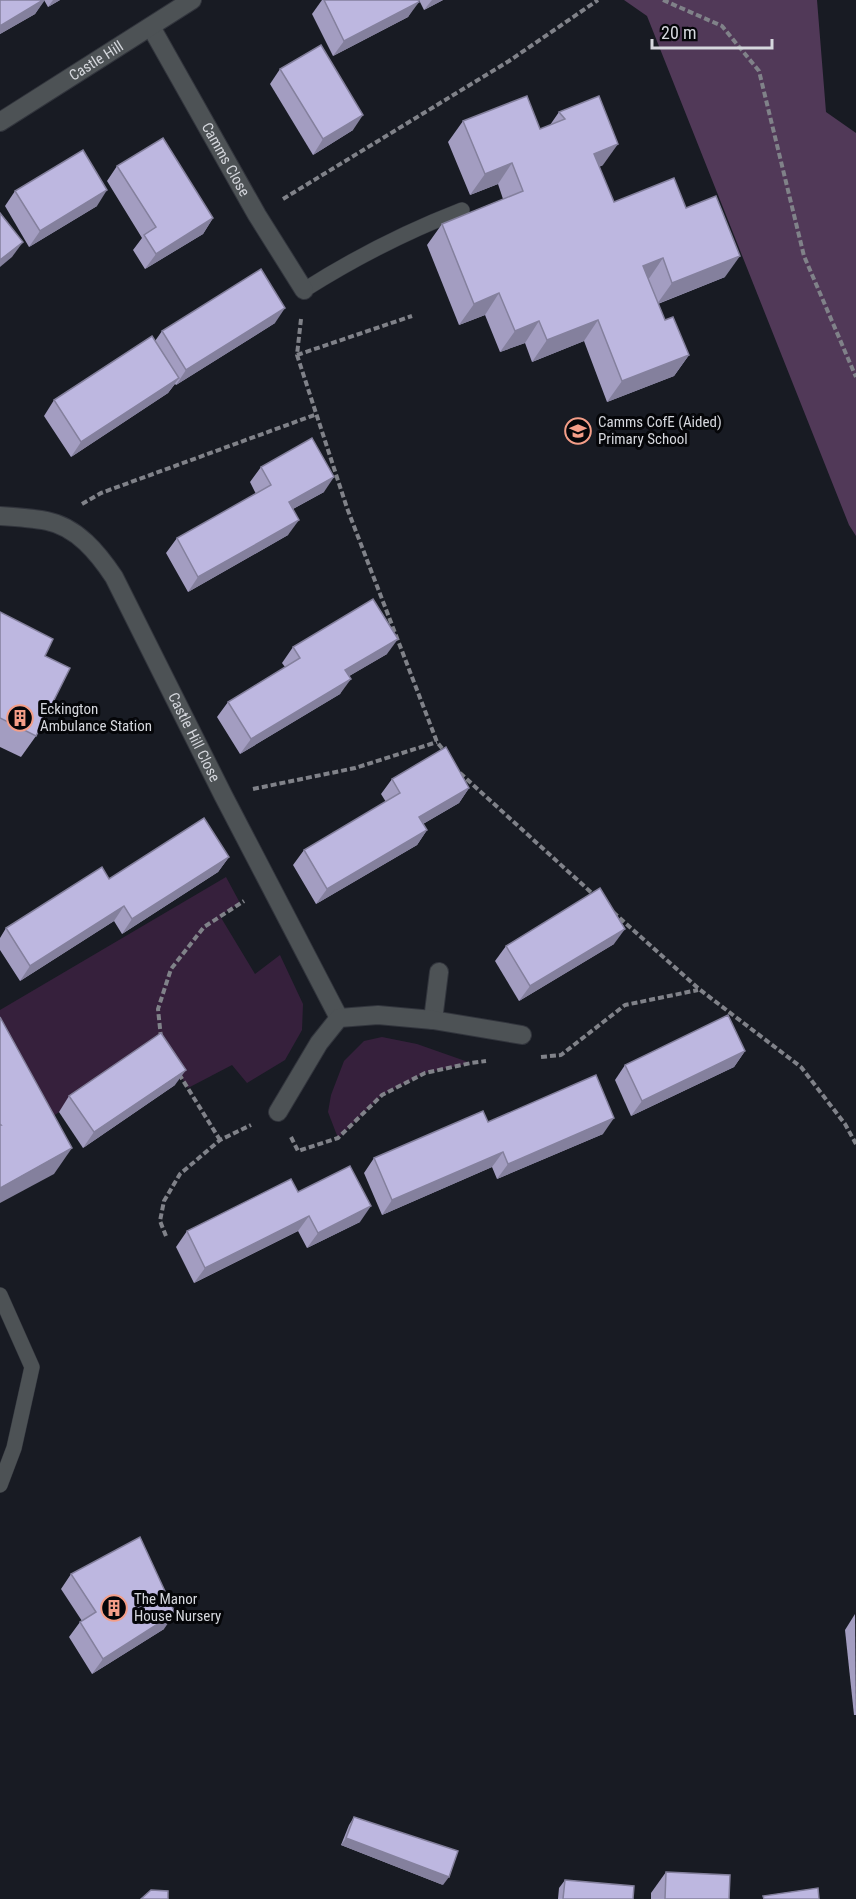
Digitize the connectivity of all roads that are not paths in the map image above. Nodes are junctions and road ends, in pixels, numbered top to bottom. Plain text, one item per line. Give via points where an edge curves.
1 (192, 0) edge
2 (151, 27) junction
3 (0, 122) edge
4 (462, 210) dead end
5 (304, 290) joint
6 (0, 516) edge
7 (439, 972) dead end
8 (339, 1018) junction
9 (433, 1020) junction
10 (522, 1035) dead end
11 (278, 1112) road end
12 (0, 1295) edge
13 (0, 1485) edge

1 - 2 street, Castle Hill
2 - 3 street, Castle Hill
2 - 5 street, Camms Close
4 - 5 lane via 351,260
6 - 8 street, Castle Hill Close via 49,521 77,534 99,554
7 - 9 street
8 - 9 street via 378,1015
8 - 11 street via 319,1042
9 - 10 street
12 - 13 lane via 32,1367 14,1448

